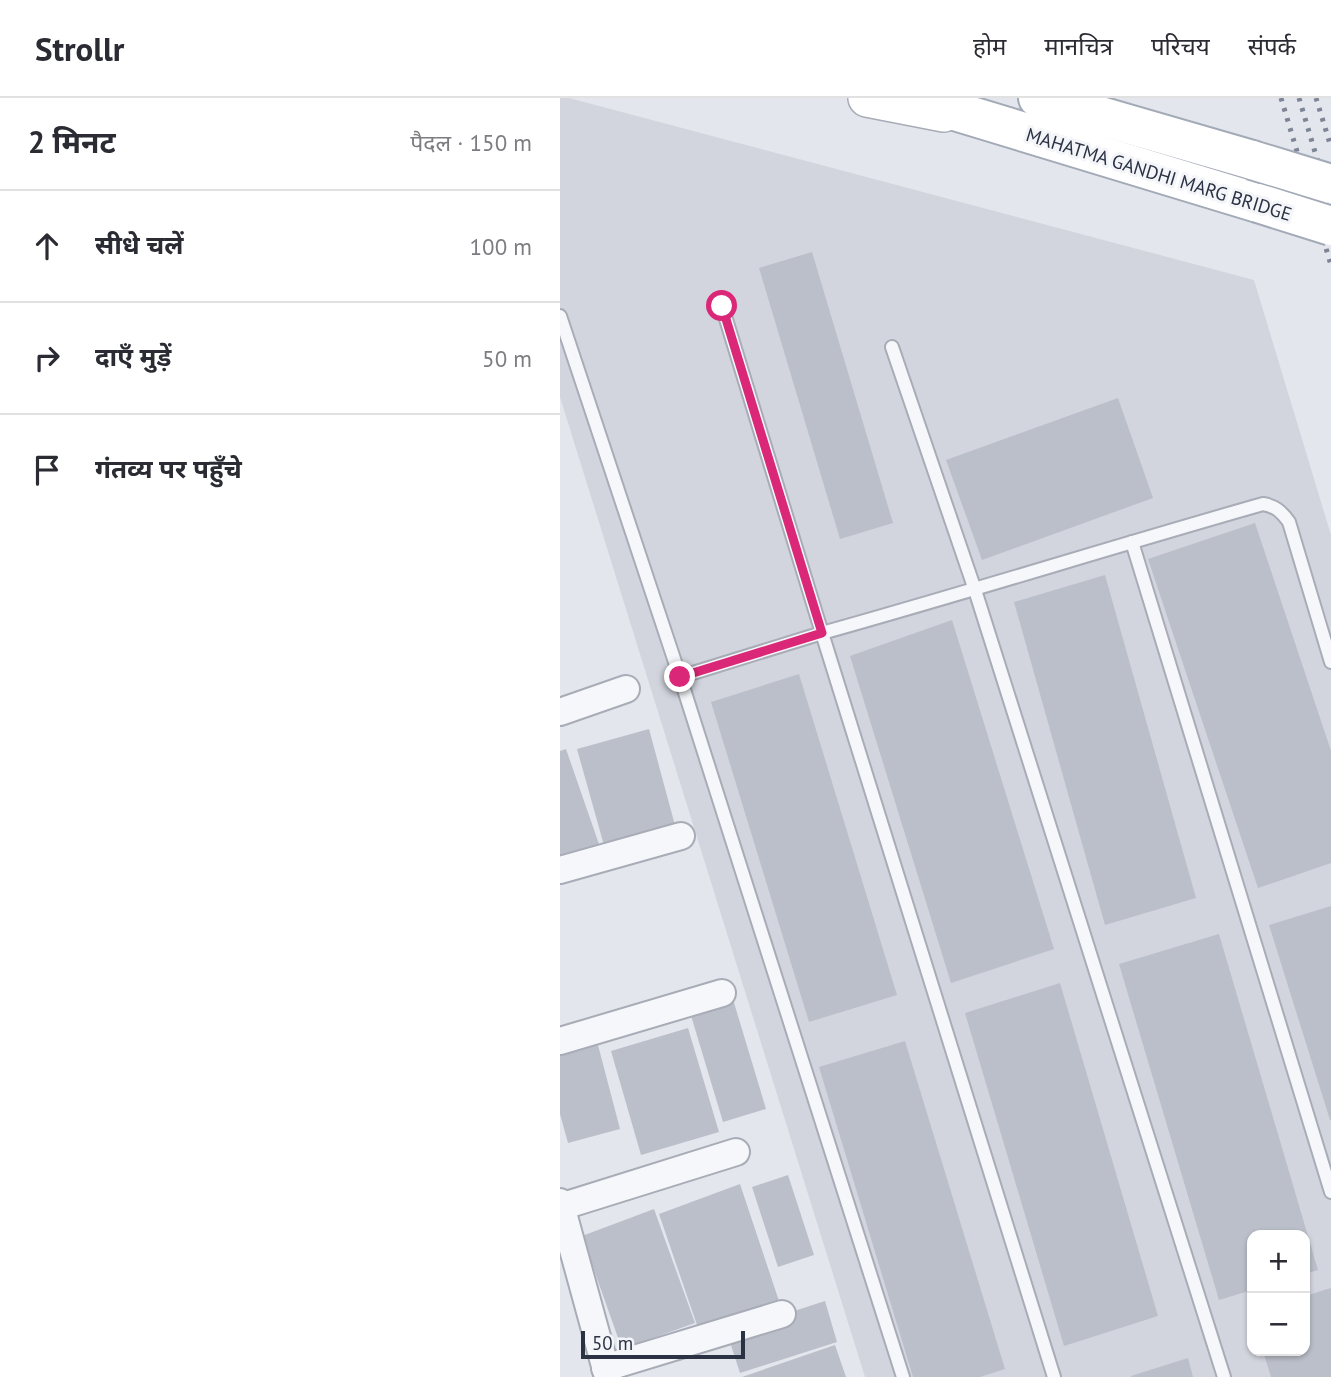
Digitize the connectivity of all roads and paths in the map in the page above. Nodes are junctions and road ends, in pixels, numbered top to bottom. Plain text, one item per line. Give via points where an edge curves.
1 (867, 98) edge
2 (912, 98) edge
3 (1038, 98) edge
4 (986, 122) junction
5 (1331, 184) edge
6 (1331, 226) edge
7 (722, 306) dead end
8 (560, 316) edge
9 (892, 347) dead end
10 (1132, 542) junction
11 (975, 590) junction
12 (822, 633) junction
13 (1331, 662) edge
14 (680, 677) junction
15 (626, 689) dead end
16 (560, 712) edge
17 (681, 836) dead end
18 (560, 870) edge
19 (722, 993) dead end
20 (560, 1041) edge
21 (736, 1152) dead end
22 (1331, 1192) edge
23 (560, 1205) edge
24 (782, 1314) dead end
25 (607, 1372) edge
26 (903, 1377) edge
27 (1054, 1377) edge
28 (1224, 1377) edge

1 - 4 main road
2 - 4 main road, MAHATMA GANDHI MARG BRIDGE
3 - 5 main road, MAHATMA GANDHI MARG BRIDGE, bridge
4 - 6 main road, MAHATMA GANDHI MARG BRIDGE, bridge
7 - 12 lane
8 - 14 lane
9 - 11 lane
10 - 11 lane
10 - 13 lane via 1263,504 1273,506 1289,522
10 - 22 lane
11 - 12 lane
11 - 28 lane
12 - 14 lane
12 - 27 lane
14 - 26 lane
15 - 16 street
17 - 18 street
19 - 20 street
21 - 23 street
23 - 25 street
24 - 25 street

